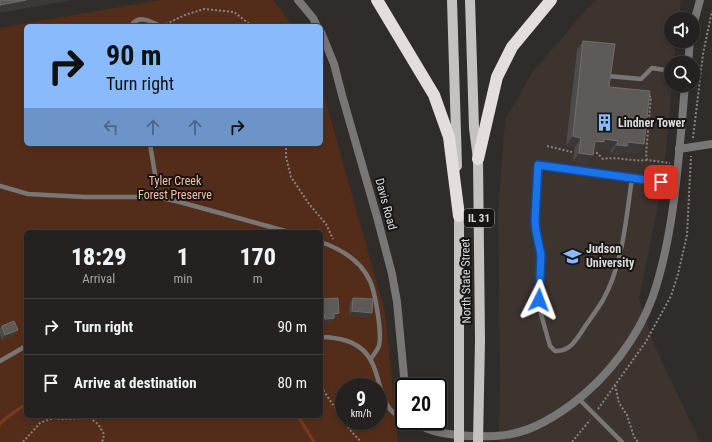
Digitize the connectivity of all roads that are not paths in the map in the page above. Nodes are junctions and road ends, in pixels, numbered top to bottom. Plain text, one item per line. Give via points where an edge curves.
1 (298, 0) edge
2 (377, 0) edge
3 (452, 0) edge
4 (470, 0) edge
5 (552, 0) edge
6 (700, 0) edge
7 (697, 12) edge
8 (131, 24) edge
9 (157, 24) edge
10 (317, 24) edge
11 (323, 37) edge
12 (664, 70) edge
13 (608, 76) edge
14 (685, 92) edge
15 (712, 144) edge
16 (150, 146) edge
17 (679, 149) junction
18 (478, 159) junction
19 (632, 178) junction
20 (675, 184) junction
21 (0, 186) edge
22 (156, 197) junction
23 (459, 216) junction
24 (282, 230) edge
25 (323, 243) edge
26 (323, 337) edge
27 (24, 347) edge
28 (371, 359) junction
29 (0, 361) edge
30 (404, 378) edge
31 (579, 399) junction
32 (395, 414) edge
33 (430, 430) edge
34 (459, 438) edge
35 (478, 440) edge
36 (622, 442) edge

1 - 10 street
2 - 23 highway via 434,95 449,137
3 - 23 main road, North State Street / IL 31
4 - 18 main road, North State Street / IL 31 via 474,128
5 - 18 highway via 512,47 497,77
6 - 7 street
8 - 9 lane via 141,19
11 - 30 street, Davis Road via 334,64 392,274
12 - 13 lane via 652,68 640,80
14 - 17 street
15 - 17 street
16 - 22 lane
17 - 20 street
18 - 35 main road, North State Street / IL 31
19 - 19 lane via 619,257 603,300 574,344 561,352 555,351 550,346 539,300 541,255 535,220 538,165
19 - 20 lane
20 - 31 street via 665,255 644,317 622,353
21 - 22 lane via 28,194
22 - 24 lane
23 - 34 main road, North State Street / IL 31
25 - 28 lane via 352,258 370,281 379,326 379,347
26 - 28 lane via 346,339 359,346
27 - 29 lane
28 - 32 lane via 386,401
31 - 35 street via 527,430
31 - 36 lane
33 - 34 street
34 - 35 street

